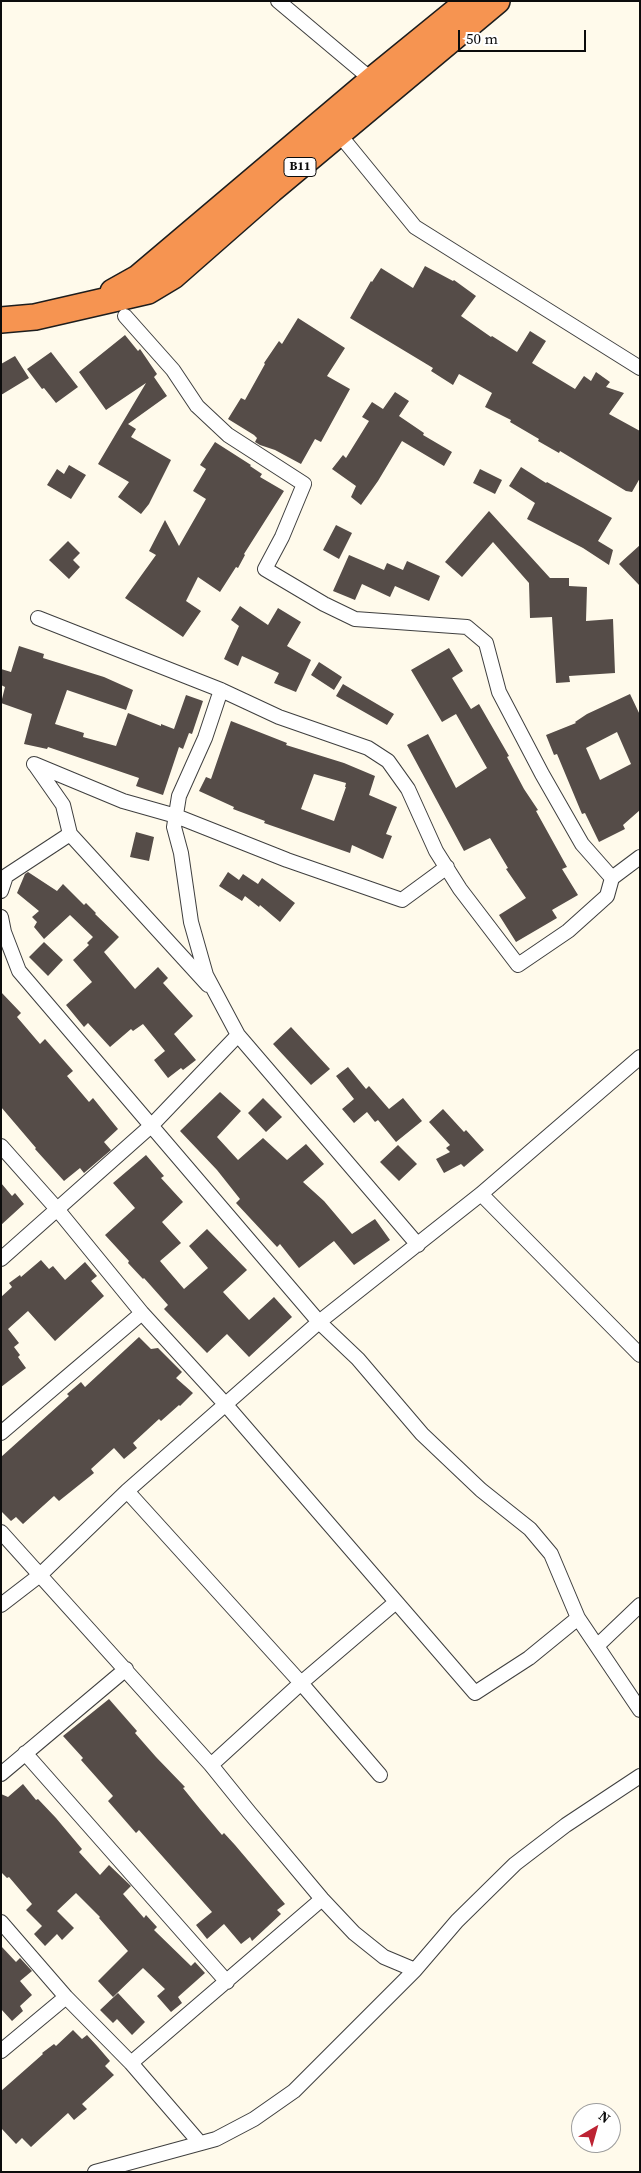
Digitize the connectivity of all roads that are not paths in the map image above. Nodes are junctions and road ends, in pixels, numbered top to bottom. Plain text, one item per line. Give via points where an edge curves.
1 (278, 1) edge
2 (469, 1) edge
3 (497, 1) edge
4 (372, 80) junction
5 (339, 134) junction
6 (88, 305) junction
7 (125, 316) dead end
8 (1, 320) edge
9 (640, 368) edge
10 (38, 618) dead end
11 (221, 690) junction
12 (176, 816) junction
13 (70, 834) junction
14 (640, 857) edge
15 (446, 868) junction
16 (612, 878) junction
17 (1, 891) edge
18 (1, 917) edge
19 (217, 996) junction
20 (238, 1035) junction
21 (640, 1058) edge
22 (152, 1125) junction
23 (1, 1146) edge
24 (481, 1194) junction
25 (57, 1209) junction
26 (418, 1245) junction
27 (1, 1259) edge
28 (142, 1313) junction
29 (319, 1322) junction
30 (640, 1355) edge
31 (226, 1405) junction
32 (1, 1433) edge
33 (127, 1491) junction
34 (1, 1532) edge
35 (40, 1575) junction
36 (396, 1602) junction
37 (1, 1605) edge
38 (640, 1605) edge
39 (578, 1618) junction
40 (597, 1646) junction
41 (126, 1669) junction
42 (300, 1683) junction
43 (640, 1710) edge
44 (25, 1753) junction
45 (211, 1765) junction
46 (1, 1774) edge
47 (380, 1775) dead end
48 (640, 1776) edge
49 (322, 1898) junction
50 (1, 1922) edge
51 (415, 1970) junction
52 (227, 1982) junction
53 (66, 1997) junction
54 (1, 2051) edge
55 (131, 2063) junction
56 (200, 2143) junction
57 (95, 2172) edge

1 - 4 street
2 - 4 highway, B11
3 - 5 highway, B11
4 - 6 highway, B11 via 138,278
5 - 6 highway, B11 via 173,276 148,291
5 - 9 street via 415,227
6 - 8 highway, B11 via 35,317
7 - 16 street via 173,370 197,406 228,434 304,484 265,569 355,619 467,627 486,643 499,692 542,774 582,844
10 - 11 street
11 - 12 street via 180,796
11 - 15 street via 279,717 368,748 388,761 408,789
12 - 13 street via 123,800 34,764 63,805
12 - 15 street via 287,860 402,900
12 - 19 street via 174,827 191,922 206,976
13 - 17 street via 6,876
13 - 19 street
14 - 16 street
15 - 16 street via 518,965 568,931 608,896
18 - 22 street via 19,971
19 - 20 street
20 - 22 street
20 - 26 street
21 - 24 street
22 - 25 street
22 - 29 street
23 - 25 street
24 - 26 street
24 - 30 street
25 - 27 street
25 - 28 street
26 - 29 street
28 - 31 street
28 - 32 street
29 - 31 street
29 - 39 street via 358,1359 422,1434 481,1490 530,1529 551,1554
31 - 33 street
31 - 36 street
33 - 35 street
33 - 42 street
34 - 35 street
35 - 37 street
35 - 41 street
36 - 39 street via 476,1693 529,1658
36 - 42 street
38 - 40 street
39 - 40 street
40 - 43 street
41 - 44 street
41 - 45 street
42 - 45 street
42 - 47 street
44 - 46 street
44 - 52 street
45 - 49 street
48 - 51 street via 566,1825 515,1864 457,1921
49 - 51 street via 354,1933 384,1957
49 - 52 street
50 - 53 street
51 - 56 street via 294,2092 254,2119 216,2139
52 - 55 street
53 - 54 street
53 - 55 street
55 - 56 street
56 - 57 street

